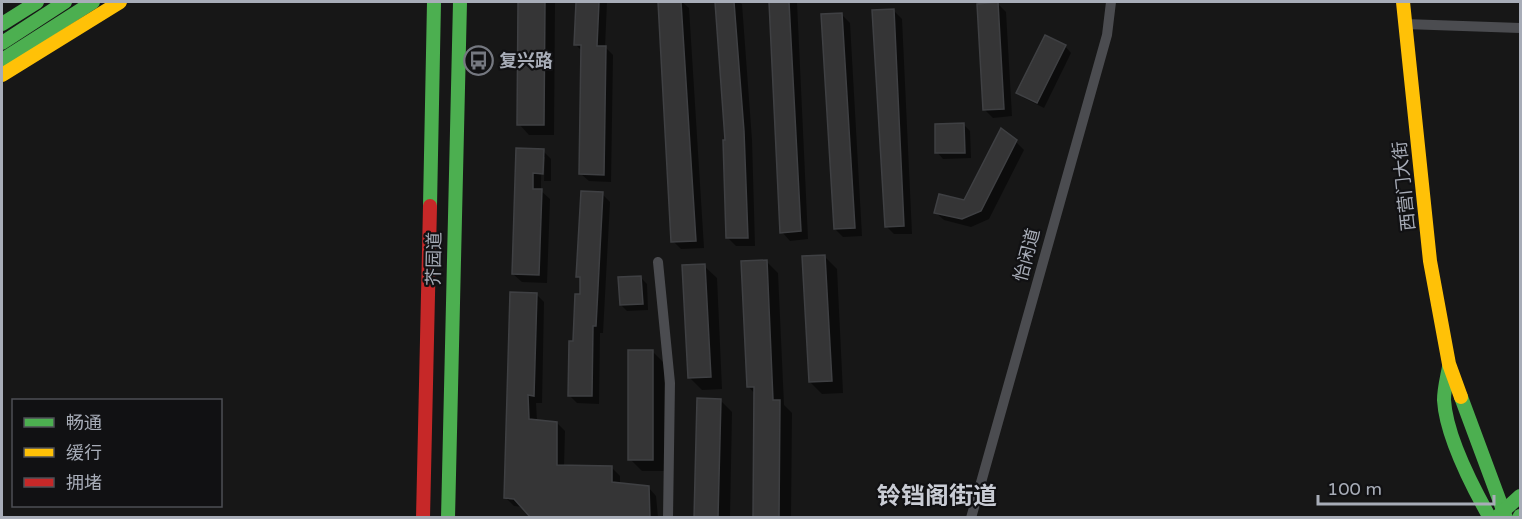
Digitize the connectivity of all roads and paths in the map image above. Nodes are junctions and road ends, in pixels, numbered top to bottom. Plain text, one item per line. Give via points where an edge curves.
1 (37, 2) edge
2 (65, 2) edge
3 (93, 2) edge
4 (120, 2) edge
5 (434, 2) edge
6 (460, 2) edge
7 (1111, 2) edge
8 (1403, 2) edge
9 (2, 24) edge
10 (1405, 24) junction
11 (1521, 28) edge
12 (2, 42) edge
13 (2, 60) edge
14 (2, 75) edge
15 (658, 262) dead end
16 (1449, 364) junction
17 (1521, 496) edge
18 (1502, 515) edge
19 (423, 518) edge
20 (448, 518) edge
21 (668, 518) edge
22 (971, 518) edge
23 (1490, 518) edge

1 - 9 main road
2 - 12 main road
3 - 13 main road
4 - 14 main road
5 - 19 main road, 芥园道
6 - 20 main road, 芥园道
7 - 22 street, 怡闲道 via 1107,35
8 - 10 main road, 西营门大街
10 - 11 street
10 - 16 main road, 西营门大街 via 1430,261
15 - 21 street via 670,383
16 - 18 main road, 西营门大街
16 - 23 main road, 西营门大街 via 1444,402 1461,456
17 - 18 main road

